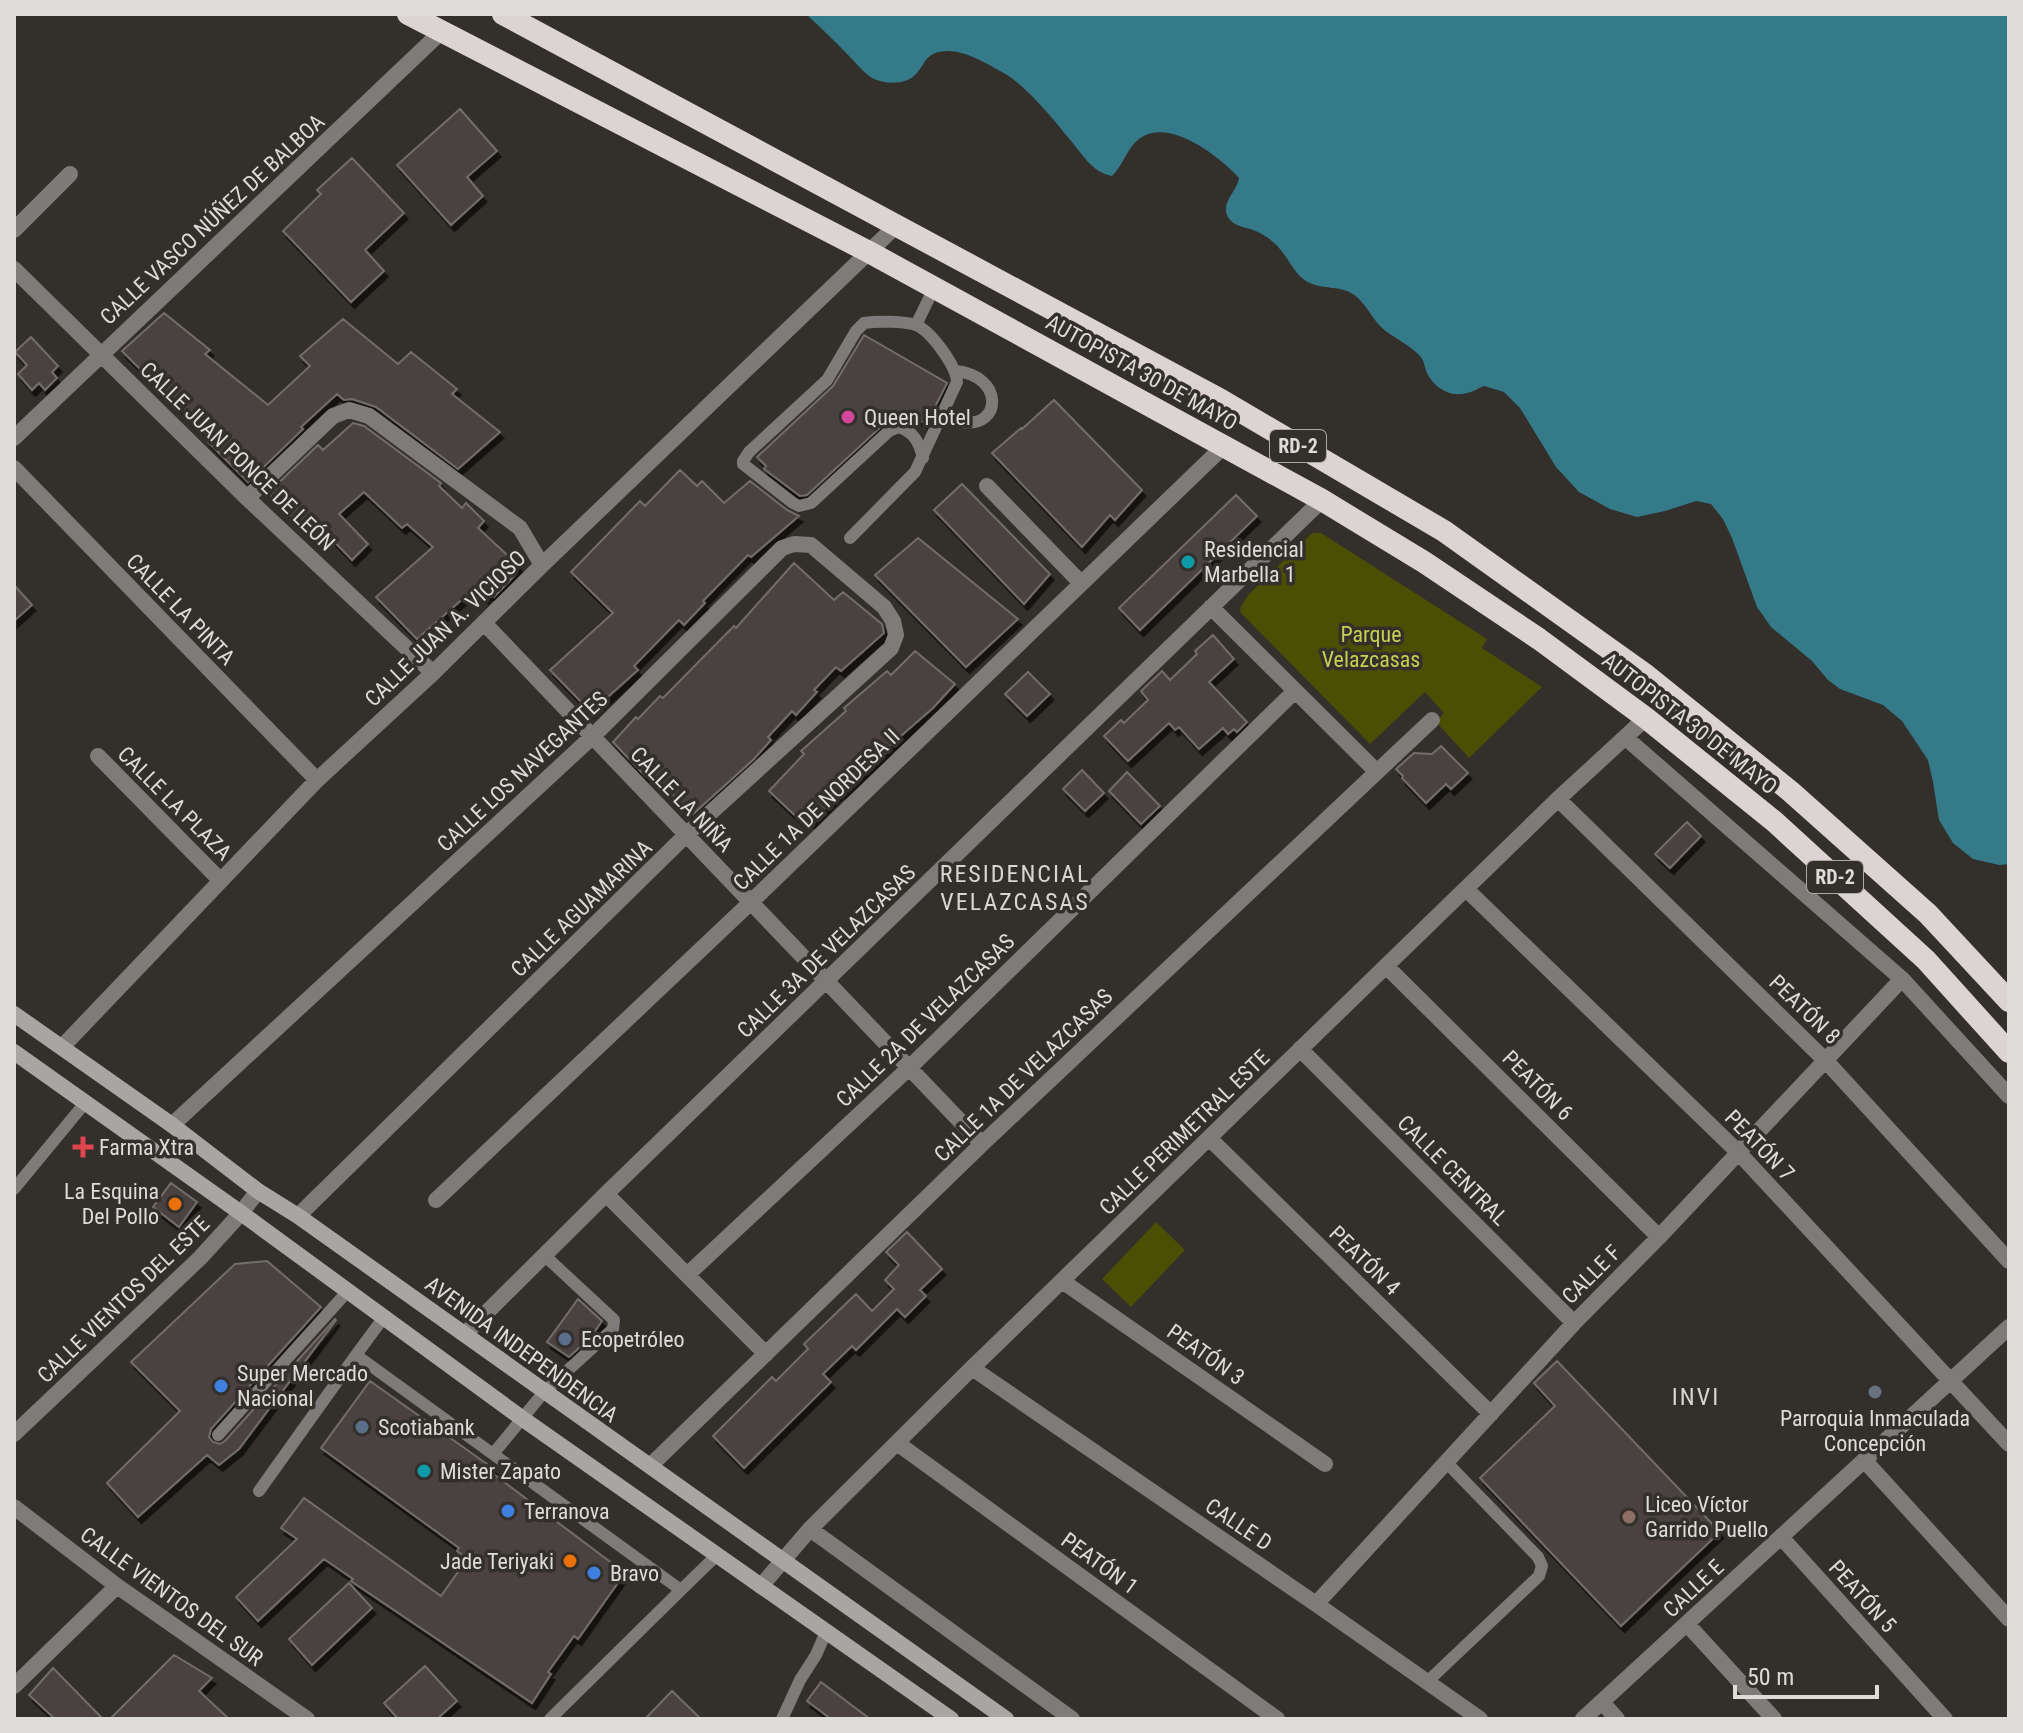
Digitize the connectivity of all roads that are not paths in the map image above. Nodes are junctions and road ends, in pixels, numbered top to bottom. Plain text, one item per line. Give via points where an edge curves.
1 (408, 14) edge
2 (503, 14) edge
3 (441, 32) junction
4 (70, 174) dead end
5 (896, 226) junction
6 (14, 230) edge
7 (869, 252) junction
8 (14, 269) edge
9 (934, 288) junction
10 (916, 325) junction
11 (101, 355) junction
12 (956, 371) junction
13 (963, 422) dead end
14 (14, 438) edge
15 (1223, 447) junction
16 (923, 458) junction
17 (14, 468) edge
18 (987, 486) dead end
19 (247, 498) junction
20 (1322, 500) junction
21 (850, 538) dead end
22 (542, 565) junction
23 (1081, 583) junction
24 (1211, 607) junction
25 (484, 623) junction
26 (896, 635) joint
27 (433, 673) junction
28 (1294, 692) junction
29 (1646, 718) junction
30 (1432, 720) dead end
31 (592, 737) junction
32 (1626, 738) junction
33 (98, 756) dead end
34 (1376, 771) junction
35 (317, 780) junction
36 (1558, 799) junction
37 (686, 835) junction
38 (220, 880) junction
39 (1466, 889) junction
40 (751, 902) junction
41 (1386, 966) junction
42 (1902, 979) junction
43 (826, 981) junction
44 (2009, 1001) edge
45 (14, 1014) edge
46 (62, 1047) junction
47 (1300, 1049) junction
48 (2009, 1052) edge
49 (17, 1060) edge
50 (1826, 1061) junction
51 (909, 1068) junction
52 (2009, 1096) edge
53 (85, 1103) junction
54 (172, 1125) junction
55 (1209, 1138) junction
56 (982, 1144) junction
57 (1738, 1152) junction
58 (14, 1189) edge
59 (258, 1191) junction
60 (606, 1194) junction
61 (436, 1200) dead end
62 (241, 1213) junction
63 (298, 1216) junction
64 (1659, 1237) junction
65 (544, 1255) junction
66 (2009, 1261) edge
67 (687, 1275) junction
68 (1062, 1281) junction
69 (347, 1292) junction
70 (384, 1317) junction
71 (1574, 1323) junction
72 (2009, 1327) edge
73 (465, 1334) junction
74 (766, 1354) junction
75 (356, 1355) junction
76 (972, 1368) junction
77 (1951, 1380) junction
78 (544, 1392) junction
79 (1491, 1414) junction
80 (523, 1419) junction
81 (14, 1434) edge
82 (218, 1435) dead end
83 (897, 1443) junction
84 (2009, 1444) edge
85 (493, 1454) junction
86 (1864, 1460) junction
87 (1447, 1463) junction
88 (1325, 1464) dead end
89 (650, 1466) junction
90 (259, 1491) dead end
91 (14, 1507) edge
92 (810, 1529) junction
93 (1781, 1537) junction
94 (717, 1555) junction
95 (783, 1559) junction
96 (117, 1586) junction
97 (761, 1586) junction
98 (681, 1590) junction
99 (1316, 1604) junction
100 (2009, 1619) edge
101 (1687, 1624) junction
102 (826, 1632) junction
103 (1427, 1682) junction
104 (14, 1686) edge
105 (1602, 1702) junction
106 (287, 1714) edge
107 (307, 1719) edge
108 (550, 1719) edge
109 (782, 1719) edge
110 (951, 1719) edge
111 (1006, 1719) edge
112 (1072, 1719) edge
113 (1277, 1719) edge
114 (1480, 1719) edge
115 (1583, 1719) edge
116 (1617, 1719) edge
117 (1774, 1719) edge
118 (1945, 1719) edge

1 - 3 highway, AUTOPISTA 30 DE MAYO / RD-2
2 - 5 highway, AUTOPISTA 30 DE MAYO / RD-2
3 - 7 highway, AUTOPISTA 30 DE MAYO / RD-2
3 - 11 street, CALLE VASCO NÚÑEZ DE BALBOA
4 - 6 street
5 - 7 street, CALLE JUAN A. VICIOSO
5 - 44 highway, AUTOPISTA 30 DE MAYO / RD-2 via 1221,400 1444,531 1646,675 1790,791 1928,914
7 - 9 highway, AUTOPISTA 30 DE MAYO / RD-2
7 - 22 street, CALLE JUAN A. VICIOSO
8 - 11 street, CALLE JUAN PONCE DE LEÓN
9 - 10 lane
9 - 15 highway, AUTOPISTA 30 DE MAYO / RD-2
10 - 12 lane
10 - 16 lane via 864,323 827,380 743,461 799,506 811,503 899,427 916,437
11 - 14 street, CALLE VASCO NÚÑEZ DE BALBOA
11 - 19 street, CALLE JUAN PONCE DE LEÓN
12 - 13 lane via 979,377 992,394 982,421
12 - 16 lane via 957,382
15 - 20 highway, AUTOPISTA 30 DE MAYO / RD-2
15 - 23 street, CALLE 1A DE NORDESA II
16 - 21 lane
17 - 35 street, CALLE LA PINTA
18 - 23 street
19 - 22 street via 333,416 349,410 369,416 520,528
19 - 27 street, CALLE JUAN PONCE DE LEÓN
20 - 24 street, CALLE 3A DE VELAZCASAS
20 - 29 highway, AUTOPISTA 30 DE MAYO / RD-2 via 1539,639
22 - 25 street, CALLE JUAN A. VICIOSO
23 - 40 street, CALLE 1A DE NORDESA II
24 - 28 street
24 - 43 street, CALLE 3A DE VELAZCASAS
25 - 27 street, CALLE JUAN A. VICIOSO
25 - 31 street, CALLE LA NIÑA
26 - 31 street, CALLE LOS NAVEGANTES via 884,607 811,545 782,548
26 - 37 street, CALLE AGUAMARINA via 891,648
27 - 35 street, CALLE JUAN A. VICIOSO
28 - 34 street
28 - 51 street, CALLE 2A DE VELAZCASAS
29 - 32 street, CALLE PERIMETRAL ESTE
29 - 48 highway, AUTOPISTA 30 DE MAYO / RD-2 via 1775,822 1914,949
30 - 34 street, CALLE 1A DE VELAZCASAS
31 - 37 street, CALLE LA NIÑA
31 - 54 street, CALLE LOS NAVEGANTES
32 - 36 street, CALLE PERIMETRAL ESTE
32 - 42 street
33 - 38 street, CALLE LA PLAZA
34 - 56 street, CALLE 1A DE VELAZCASAS
35 - 38 street, CALLE JUAN A. VICIOSO
36 - 39 street, CALLE PERIMETRAL ESTE
36 - 50 street, PEATÓN 8
37 - 40 street, CALLE LA NIÑA
37 - 63 street, CALLE AGUAMARINA
38 - 46 street, CALLE JUAN A. VICIOSO
39 - 41 street, CALLE PERIMETRAL ESTE
39 - 57 street, PEATÓN 7
40 - 43 street, CALLE LA NIÑA
40 - 61 street, CALLE 1A DE NORDESA II
41 - 47 street, CALLE PERIMETRAL ESTE
41 - 64 street, PEATÓN 6
42 - 50 street, CALLE F
42 - 52 street
43 - 51 street, CALLE LA NIÑA
43 - 60 street, CALLE 3A DE VELAZCASAS
45 - 46 main road, AVENIDA INDEPENDENCIA
46 - 54 main road, AVENIDA INDEPENDENCIA
47 - 55 street, CALLE PERIMETRAL ESTE
47 - 71 street, CALLE CENTRAL
49 - 53 main road
50 - 57 street, CALLE F
50 - 66 street, PEATÓN 8
51 - 56 street, CALLE LA NIÑA
51 - 67 street, CALLE 2A DE VELAZCASAS
53 - 58 lane
53 - 62 main road
54 - 59 main road, AVENIDA INDEPENDENCIA
55 - 68 street, CALLE PERIMETRAL ESTE
55 - 79 street, PEATÓN 4
56 - 74 street, CALLE 1A DE VELAZCASAS
57 - 64 street, CALLE F
57 - 77 street, PEATÓN 7
59 - 62 street, CALLE VIENTOS DEL ESTE
59 - 63 main road, AVENIDA INDEPENDENCIA
60 - 65 street, CALLE 3A DE VELAZCASAS
60 - 67 street
62 - 69 main road
62 - 81 street, CALLE VIENTOS DEL ESTE
63 - 73 main road, AVENIDA INDEPENDENCIA
64 - 71 street, CALLE F
65 - 73 street, CALLE 3A DE VELAZCASAS
65 - 78 lane via 615,1324
67 - 74 street
68 - 76 street, CALLE PERIMETRAL ESTE
68 - 88 street, PEATÓN 3
69 - 70 main road
69 - 82 lane
70 - 75 lane
70 - 80 main road
71 - 79 street, CALLE F
72 - 77 street, CALLE E
73 - 78 main road, AVENIDA INDEPENDENCIA
74 - 89 street, CALLE 1A DE VELAZCASAS
75 - 85 lane
75 - 90 lane
76 - 83 street, CALLE PERIMETRAL ESTE
76 - 99 street, CALLE D
77 - 84 street, PEATÓN 7
77 - 86 street, CALLE E
78 - 80 lane
78 - 89 main road, AVENIDA INDEPENDENCIA
79 - 87 street, CALLE F
80 - 85 lane
80 - 94 main road
83 - 92 street, CALLE PERIMETRAL ESTE
83 - 113 street, PEATÓN 1
85 - 98 lane
86 - 93 street, CALLE E
86 - 100 street
87 - 99 street, CALLE F
87 - 103 lane via 1542,1566 1539,1576
89 - 95 main road, AVENIDA INDEPENDENCIA
91 - 96 street, CALLE VIENTOS DEL SUR
92 - 95 street, CALLE PERIMETRAL ESTE
92 - 112 street
93 - 101 street, CALLE E
93 - 118 street, PEATÓN 5
94 - 97 main road
94 - 98 lane
95 - 97 street, CALLE PERIMETRAL ESTE
95 - 111 main road, AVENIDA INDEPENDENCIA
96 - 104 street
96 - 106 street, CALLE VIENTOS DEL SUR
97 - 102 main road
98 - 108 lane
99 - 103 street, CALLE D
101 - 105 street, CALLE E
101 - 117 street
102 - 109 lane
102 - 110 main road
103 - 114 street, CALLE D
105 - 115 street, CALLE E
105 - 116 street
106 - 107 street, CALLE VIENTOS DEL SUR

